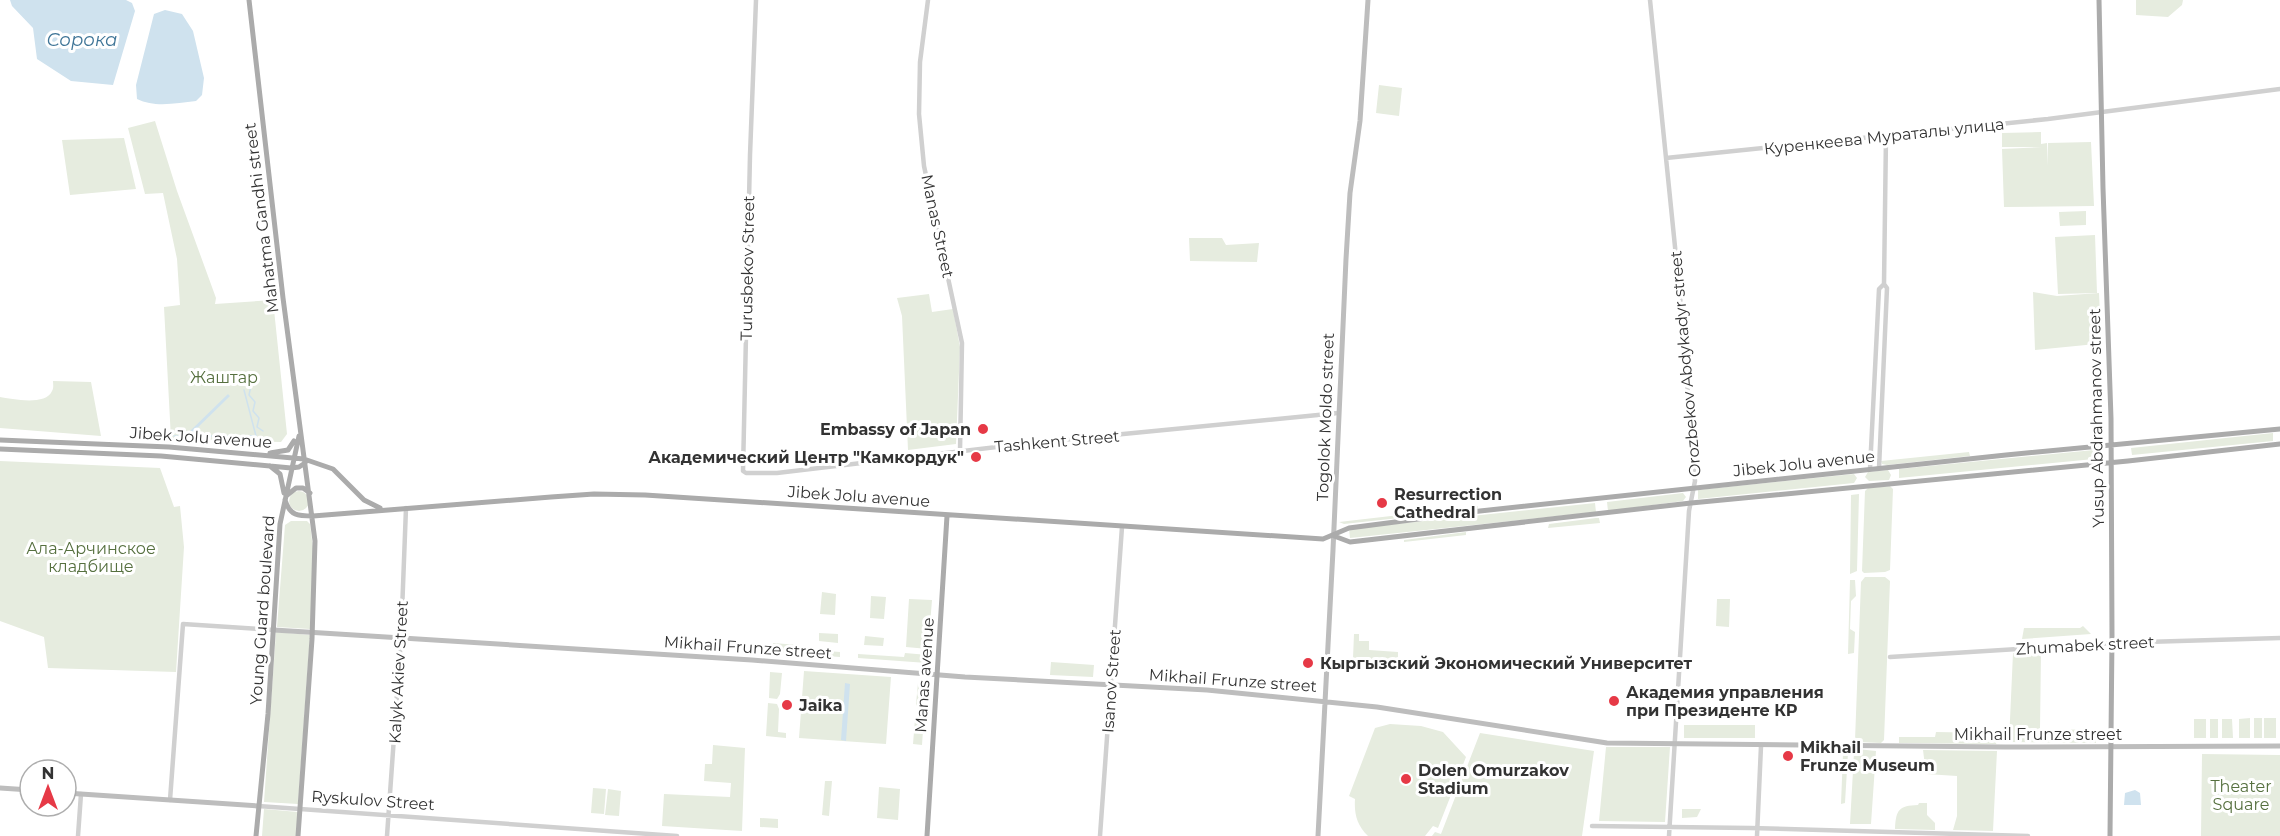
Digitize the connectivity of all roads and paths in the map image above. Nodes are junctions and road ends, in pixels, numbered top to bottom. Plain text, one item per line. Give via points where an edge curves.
1 (249, 0) edge
2 (756, 0) edge
3 (928, 0) edge
4 (1368, 0) edge
5 (1650, 0) edge
6 (2099, 0) edge
7 (2280, 89) edge
8 (2102, 112) junction
9 (1886, 136) junction
10 (1666, 158) junction
11 (1884, 284) junction
12 (1338, 413) junction
13 (298, 421) junction
14 (2280, 429) edge
15 (300, 432) junction
16 (0, 440) edge
17 (2280, 444) edge
18 (2112, 445) junction
19 (0, 449) edge
20 (960, 451) junction
21 (255, 454) junction
22 (294, 458) junction
23 (305, 461) junction
24 (2112, 463) junction
25 (268, 465) junction
26 (291, 468) junction
27 (1879, 468) junction
28 (1870, 469) junction
29 (777, 473) joint
30 (1695, 488) junction
31 (309, 494) junction
32 (285, 499) junction
33 (1691, 503) junction
34 (406, 507) junction
35 (383, 509) junction
36 (313, 516) junction
37 (947, 516) junction
38 (1122, 527) junction
39 (1334, 536) junction
40 (274, 630) junction
41 (312, 632) junction
42 (401, 638) junction
43 (2280, 638) edge
44 (2112, 643) junction
45 (1890, 657) dead end
46 (937, 675) junction
47 (1111, 685) junction
48 (1324, 700) junction
49 (1676, 745) junction
50 (1761, 746) junction
51 (2280, 746) edge
52 (2111, 747) junction
53 (0, 788) edge
54 (18, 789) edge
55 (78, 794) edge
56 (81, 794) junction
57 (170, 800) junction
58 (258, 806) junction
59 (299, 809) junction
60 (388, 815) junction
61 (1592, 826) dead end
62 (1670, 827) junction
63 (1757, 828) junction
64 (78, 836) edge
65 (256, 836) edge
66 (298, 836) edge
67 (387, 836) edge
68 (677, 836) edge
69 (927, 836) edge
70 (1100, 836) edge
71 (1318, 836) edge
72 (1669, 836) edge
73 (1757, 836) edge
74 (2028, 836) edge
75 (2110, 836) edge

1 - 13 main road, Mahatma Gandhi street
2 - 29 street, Turusbekov Street via 743,471
3 - 20 street, Manas Street via 920,62 919,114 924,166 962,343
4 - 12 main road, Togolok Moldo street via 1360,121 1350,193
5 - 10 street, Orozbekov Abdykadyr street
6 - 8 main road, Yusup Abdrahmanov street
7 - 8 street, Куренкеева Мураталы улица
8 - 9 street, Куренкеева Мураталы улица
8 - 18 main road, Yusup Abdrahmanov street
9 - 10 street, Куренкеева Мураталы улица
9 - 11 street
10 - 30 street, Orozbekov Abdykadyr street
11 - 27 street via 1887,288
11 - 28 street via 1879,289
12 - 20 street, Tashkent Street
12 - 39 main road, Togolok Moldo street
13 - 15 main road, Mahatma Gandhi street
13 - 21 main road via 294,444 288,450
14 - 18 main road, Jibek Jolu avenue
15 - 22 main road, Young Guard boulevard
15 - 23 main road
16 - 21 main road, Jibek Jolu avenue
17 - 24 main road, Jibek Jolu avenue
18 - 24 main road, Yusup Abdrahmanov street
18 - 27 main road, Jibek Jolu avenue
19 - 25 main road, Jibek Jolu avenue
20 - 29 street, Tashkent Street
21 - 22 main road, Jibek Jolu avenue
22 - 23 main road, Jibek Jolu avenue
22 - 26 main road, Young Guard boulevard
23 - 26 main road, Jibek Jolu avenue
23 - 31 main road
23 - 35 main road, Jibek Jolu avenue via 333,469 364,500
24 - 33 main road, Jibek Jolu avenue
24 - 44 main road, Yusup Abdrahmanov street
25 - 26 main road, Jibek Jolu avenue
25 - 32 main road via 280,474
26 - 32 main road, Young Guard boulevard
27 - 28 main road, Jibek Jolu avenue
28 - 30 main road, Jibek Jolu avenue
30 - 33 street, Orozbekov Abdykadyr street
30 - 39 main road, Jibek Jolu avenue via 1349,528
31 - 32 main road via 296,488
31 - 36 main road
32 - 36 main road, Jibek Jolu avenue via 294,515
32 - 40 main road, Young Guard boulevard
33 - 39 main road, Jibek Jolu avenue via 1350,542
33 - 49 street, Orozbekov Abdykadyr street
34 - 35 main road, Jibek Jolu avenue
34 - 37 main road, Jibek Jolu avenue via 599,494
34 - 42 street, Kalyk Akiev Street
35 - 36 main road, Jibek Jolu avenue
36 - 41 main road via 316,561
37 - 38 main road, Jibek Jolu avenue
37 - 46 main road, Manas avenue
38 - 39 main road, Jibek Jolu avenue via 1323,539
38 - 47 street, Isanov Street
39 - 48 main road, Togolok Moldo street
40 - 41 main road, Mikhail Frunze street
40 - 57 street, Mikhail Frunze street via 183,624
40 - 58 main road, Young Guard boulevard
41 - 42 main road, Mikhail Frunze street
41 - 59 main road
42 - 46 main road, Mikhail Frunze street
42 - 60 street, Kalyk Akiev Street
43 - 44 street, Zhumabek street
44 - 45 street, Zhumabek street
44 - 52 main road, Yusup Abdrahmanov street
46 - 47 main road, Mikhail Frunze street
46 - 69 main road, Manas avenue
47 - 48 main road, Mikhail Frunze street
47 - 70 street, Isanov Street
48 - 49 main road, Mikhail Frunze street via 1591,742
48 - 71 main road, Togolok Moldo street
49 - 50 main road, Mikhail Frunze street
49 - 62 street, Orozbekov Abdykadyr street
50 - 52 main road, Mikhail Frunze street
50 - 63 street
51 - 52 main road, Mikhail Frunze street
52 - 75 main road, Yusup Abdrahmanov street
53 - 54 main road
55 - 56 main road, Ryskulov Street
56 - 57 main road, Ryskulov Street
56 - 64 street
57 - 58 main road, Ryskulov Street
58 - 59 street, Ryskulov Street
58 - 65 main road, Young Guard boulevard
59 - 60 street, Ryskulov Street
59 - 66 main road
60 - 67 street, Kalyk Akiev Street
60 - 68 street, Ryskulov Street
61 - 62 street
62 - 63 street
62 - 72 street, Orozbekov Abdykadyr street
63 - 73 street
63 - 74 street

